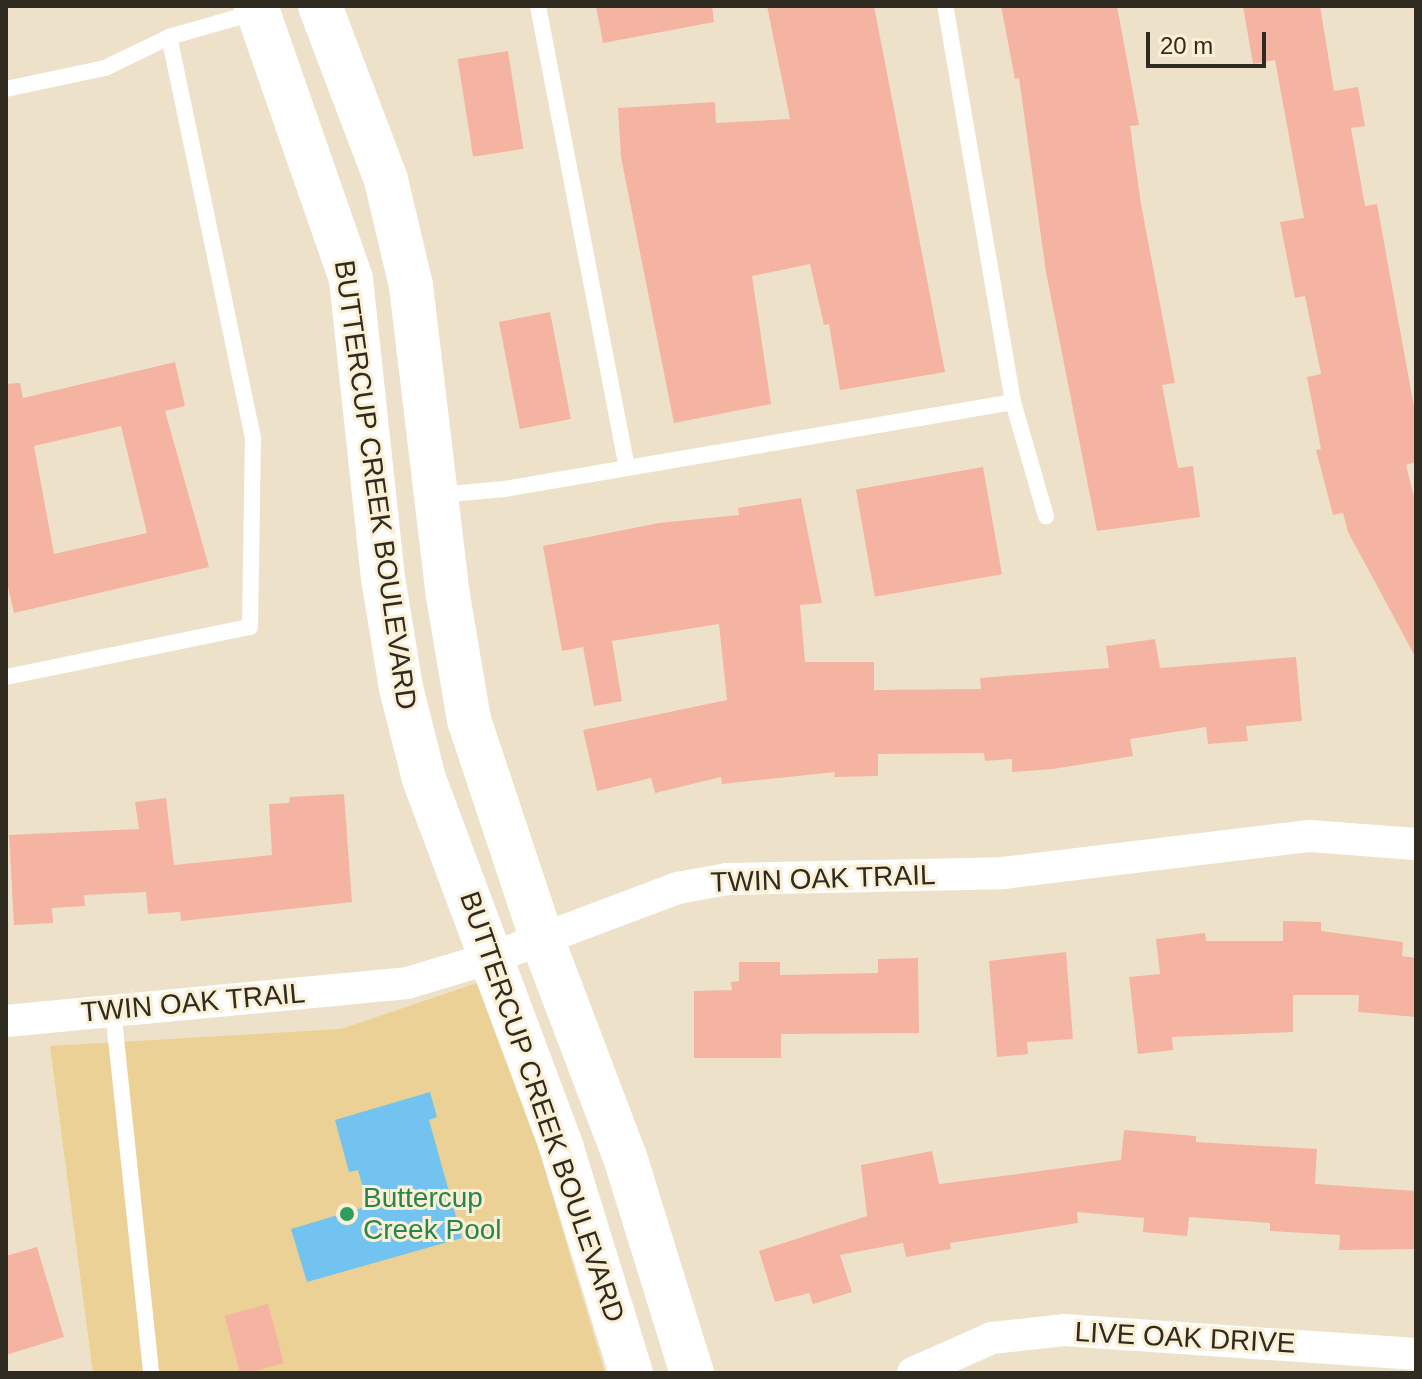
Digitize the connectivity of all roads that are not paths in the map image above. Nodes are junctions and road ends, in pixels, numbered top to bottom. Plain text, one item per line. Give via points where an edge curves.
1 (320, 6) edge
2 (538, 6) edge
3 (945, 6) edge
4 (260, 8) edge
5 (169, 37) junction
6 (6, 89) edge
7 (1013, 402) junction
8 (627, 468) junction
9 (437, 495) junction
10 (1046, 516) dead end
11 (6, 677) edge
12 (1416, 844) edge
13 (542, 939) junction
14 (494, 957) junction
15 (113, 1010) junction
16 (6, 1021) edge
17 (1416, 1354) edge
18 (151, 1373) edge
19 (631, 1373) edge
20 (692, 1373) edge
21 (913, 1373) edge

1 - 9 street, BUTTERCUP CREEK BOULEVARD via 386,180 411,286
2 - 8 lane
3 - 7 lane
4 - 5 lane
4 - 14 street, BUTTERCUP CREEK BOULEVARD via 351,279 383,578 401,688 424,779
5 - 6 lane via 105,68
5 - 11 lane via 253,438 250,627
7 - 8 lane
7 - 10 lane
8 - 9 lane
9 - 13 street, BUTTERCUP CREEK BOULEVARD via 469,720
12 - 13 street, TWIN OAK TRAIL via 1310,836 1003,873 727,879 678,888
13 - 14 street, TWIN OAK TRAIL
13 - 20 street, BUTTERCUP CREEK BOULEVARD via 625,1157
14 - 15 street, TWIN OAK TRAIL via 407,983
14 - 19 street, BUTTERCUP CREEK BOULEVARD via 562,1149
15 - 16 street, TWIN OAK TRAIL
15 - 18 lane
17 - 21 street, LIVE OAK DRIVE via 1064,1330 992,1338

